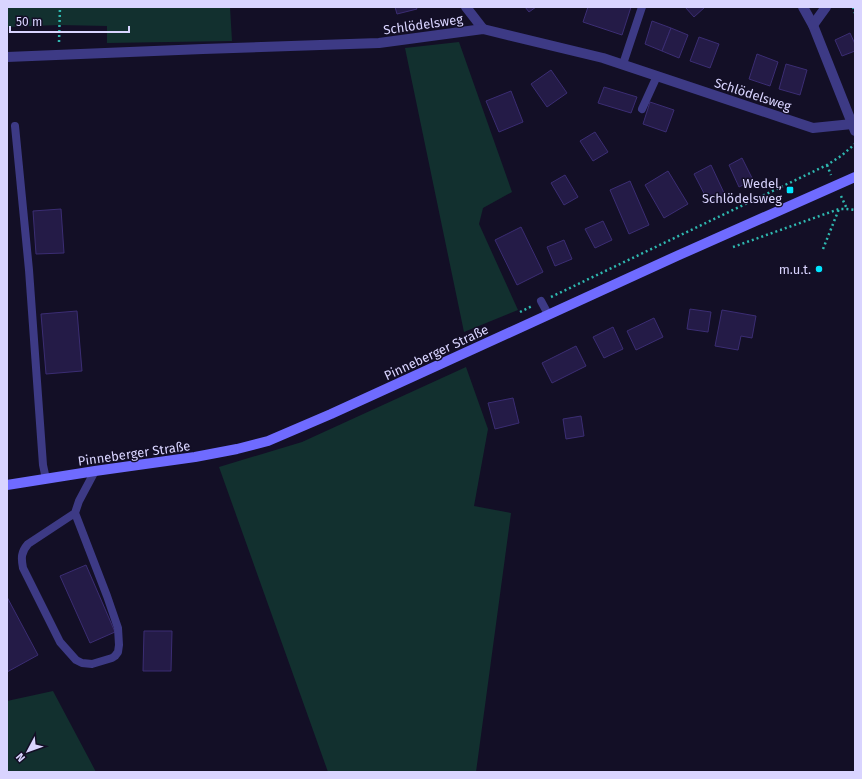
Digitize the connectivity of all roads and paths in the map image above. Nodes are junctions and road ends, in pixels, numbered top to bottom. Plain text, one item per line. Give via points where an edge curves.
1 (60, 7) edge
2 (466, 7) edge
3 (642, 7) edge
4 (804, 7) edge
5 (826, 7) edge
6 (853, 7) edge
7 (855, 14) edge
8 (812, 24) junction
9 (483, 30) junction
10 (59, 55) junction
11 (7, 57) edge
12 (624, 64) junction
13 (657, 76) junction
14 (642, 109) dead end
15 (15, 126) dead end
16 (854, 127) edge
17 (855, 144) edge
18 (855, 177) edge
19 (839, 209) junction
20 (855, 210) edge
21 (726, 249) dead end
22 (823, 249) dead end
23 (541, 301) junction
24 (515, 314) dead end
25 (548, 314) junction
26 (95, 471) junction
27 (46, 479) junction
28 (7, 485) edge
29 (75, 513) junction

1 - 10 path
2 - 9 street
3 - 12 lane
4 - 8 street
5 - 8 street
6 - 7 path
8 - 16 street
9 - 10 street, Schlödelsweg via 378,43
9 - 12 street, Schlödelsweg
10 - 11 street, Schlödelsweg
12 - 13 street, Schlödelsweg
13 - 14 lane
13 - 16 street, Schlödelsweg via 813,128
15 - 27 lane
17 - 23 path via 827,165
18 - 25 main road, Pinneberger Straße
19 - 20 path
19 - 21 path
19 - 22 path
23 - 24 path
23 - 25 lane
25 - 26 main road, Pinneberger Straße via 331,414 268,440 195,457
26 - 27 main road, Pinneberger Straße
26 - 29 lane
27 - 28 main road, Pinneberger Straße
29 - 29 lane via 118,628 119,645 116,656 92,664 76,660 60,642 23,568 21,557 28,544

